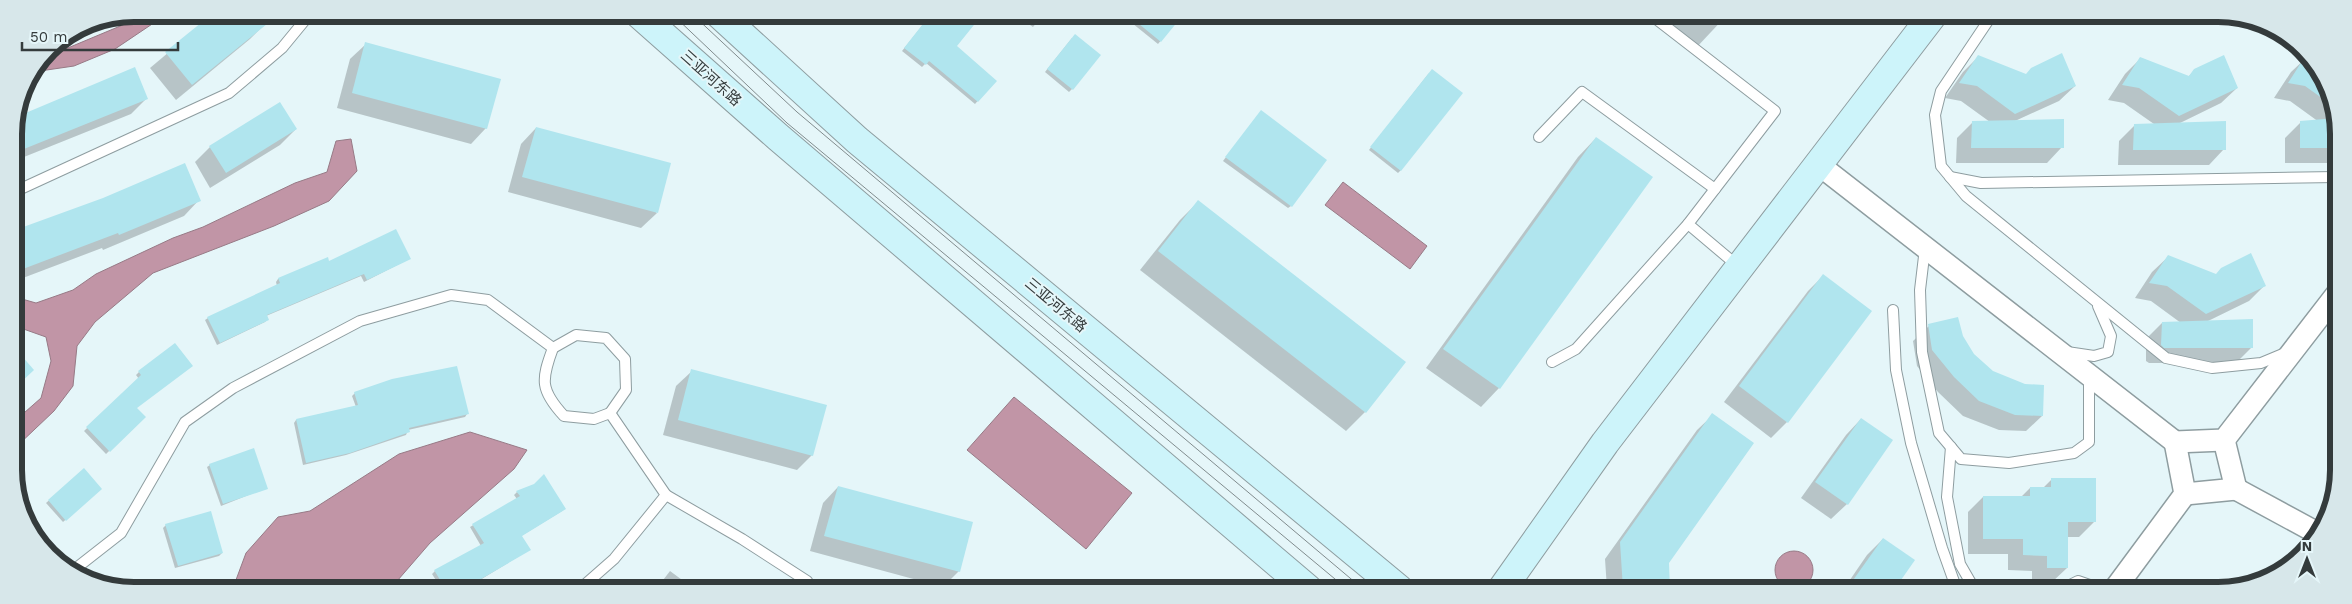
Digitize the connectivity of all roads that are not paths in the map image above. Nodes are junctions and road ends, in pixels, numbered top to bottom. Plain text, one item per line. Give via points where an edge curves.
1 (303, 22) edge
2 (648, 22) edge
3 (728, 22) edge
4 (1658, 22) edge
5 (1927, 22) edge
6 (1987, 22) edge
7 (1539, 137) dead end
8 (1818, 164) junction
9 (1950, 177) junction
10 (2330, 177) edge
11 (23, 188) edge
12 (1715, 189) junction
13 (1688, 224) junction
14 (1925, 248) junction
15 (1740, 268) junction
16 (2097, 303) junction
17 (2330, 303) edge
18 (1893, 310) dead end
19 (553, 348) junction
20 (2057, 350) junction
21 (2293, 351) junction
22 (1552, 362) dead end
23 (2089, 375) junction
24 (610, 413) junction
25 (2224, 440) junction
26 (2175, 442) junction
27 (1951, 447) junction
28 (2236, 489) junction
29 (2185, 494) junction
30 (666, 495) junction
31 (2312, 530) edge
32 (78, 566) edge
33 (1299, 581) edge
34 (1390, 581) edge
35 (1507, 581) edge
36 (1954, 581) edge
37 (1970, 581) edge
38 (2121, 581) edge
39 (588, 582) edge
40 (807, 582) edge

1 - 11 lane via 282,48 229,93
2 - 33 main road, 三亚河东路 via 778,137
3 - 34 main road, 三亚河东路 via 857,140
4 - 12 lane via 1775,111
5 - 8 main road
6 - 9 lane via 1941,91 1935,115 1941,166
7 - 12 lane via 1582,92
8 - 14 street
8 - 15 main road
9 - 10 lane via 1981,183
9 - 16 lane via 1966,196
12 - 13 lane
13 - 15 lane
13 - 22 lane via 1576,349
14 - 20 street
14 - 27 lane via 1920,290 1922,352 1939,433
15 - 35 main road via 1604,443
16 - 20 lane via 2111,336 2108,352 2094,356
16 - 21 lane via 2166,358 2212,368 2261,363
17 - 21 street
18 - 36 lane via 1896,370 1911,443
19 - 24 lane via 544,374 549,400 564,416 594,419
19 - 24 lane via 576,335 606,338 625,359 626,390
19 - 32 lane via 488,300 451,294 360,321 232,388 185,422 121,533
20 - 23 street
21 - 25 street
23 - 26 street
23 - 27 lane via 2089,442 2074,453 2009,464 1962,459
24 - 30 lane
25 - 26 street
25 - 28 street
26 - 29 street
27 - 37 lane via 1947,497 1960,564
28 - 29 street
28 - 31 street
29 - 38 street
30 - 39 lane via 614,559
30 - 40 lane

